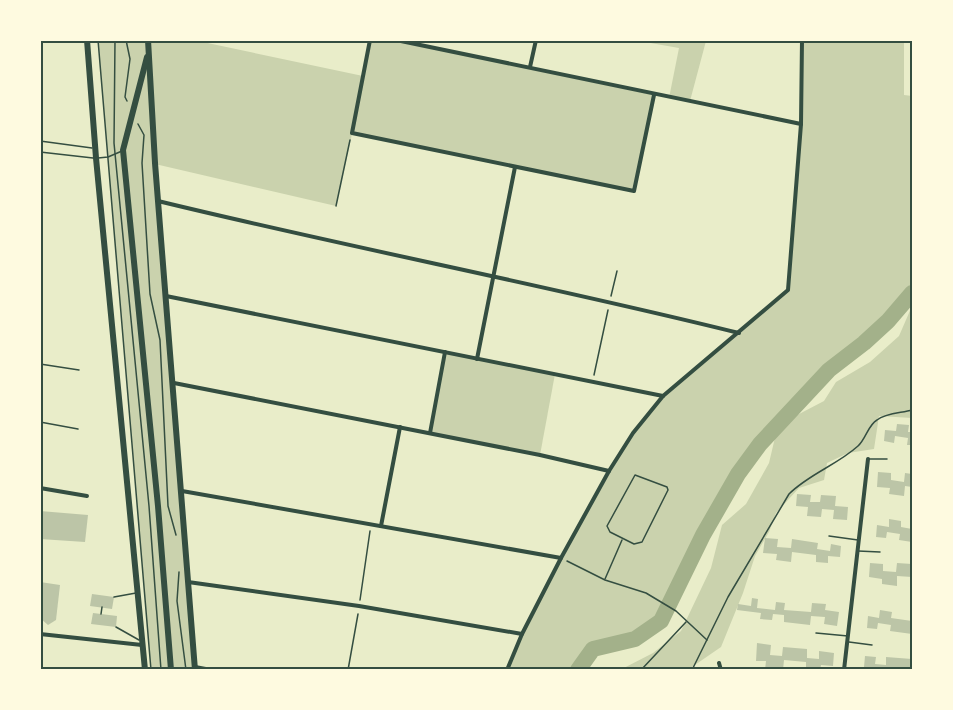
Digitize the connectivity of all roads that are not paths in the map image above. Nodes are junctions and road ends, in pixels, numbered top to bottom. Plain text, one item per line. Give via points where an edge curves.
1 (87, 40) edge
2 (98, 40) edge
3 (115, 40) edge
4 (148, 40) edge
5 (370, 40) edge
6 (396, 40) edge
7 (536, 40) edge
8 (802, 40) edge
9 (148, 52) junction
10 (530, 67) junction
11 (654, 95) junction
12 (801, 124) junction
13 (40, 141) edge
14 (95, 149) junction
15 (123, 150) junction
16 (40, 152) edge
17 (115, 154) junction
18 (108, 157) junction
19 (96, 158) junction
20 (515, 167) junction
21 (158, 201) junction
22 (493, 275) junction
23 (166, 296) junction
24 (739, 333) junction
25 (445, 352) junction
26 (477, 358) junction
27 (40, 364) edge
28 (79, 370) dead end
29 (174, 383) junction
30 (663, 396) junction
31 (40, 422) edge
32 (400, 427) junction
33 (78, 429) dead end
34 (430, 433) junction
35 (868, 459) joint
36 (888, 459) dead end
37 (609, 471) junction
38 (40, 488) edge
39 (182, 490) junction
40 (87, 496) dead end
41 (381, 526) junction
42 (829, 536) dead end
43 (859, 541) junction
44 (858, 551) junction
45 (880, 552) dead end
46 (561, 558) junction
47 (188, 582) junction
48 (137, 593) junction
49 (114, 597) dead end
50 (102, 607) dead end
51 (101, 614) dead end
52 (116, 627) dead end
53 (816, 633) dead end
54 (40, 634) edge
55 (522, 634) junction
56 (848, 636) junction
57 (848, 642) junction
58 (142, 643) junction
59 (872, 645) dead end
60 (719, 663) dead end
61 (195, 668) edge
62 (145, 669) edge
63 (152, 669) edge
64 (161, 669) edge
65 (171, 669) edge
66 (211, 669) edge
67 (507, 669) edge
68 (721, 669) edge
69 (844, 669) edge

1 - 14 main road
2 - 18 lane
3 - 17 lane
4 - 9 main road
5 - 20 street via 352,133
6 - 10 street
7 - 10 street
8 - 12 street
9 - 15 main road
9 - 21 main road
10 - 11 street
11 - 12 street
11 - 20 street via 634,191
12 - 24 street via 788,290
13 - 14 lane
14 - 19 main road
15 - 17 lane
15 - 65 main road
16 - 19 lane
17 - 18 lane
17 - 64 lane
18 - 19 lane
18 - 63 lane
19 - 48 main road
20 - 22 street
21 - 22 street
21 - 23 main road
22 - 24 street
22 - 26 street
23 - 25 street
23 - 29 main road
24 - 30 street
25 - 26 street
25 - 34 street
26 - 30 street
27 - 28 lane
29 - 32 street
29 - 39 main road
30 - 37 street
31 - 33 lane
32 - 34 street
32 - 41 street
34 - 37 street
35 - 36 lane
35 - 43 street
37 - 46 street
38 - 40 street
39 - 41 street
39 - 47 main road
41 - 46 street
42 - 43 lane
43 - 44 street
44 - 45 lane
44 - 56 street
46 - 55 street
47 - 55 street
47 - 61 main road
48 - 49 lane
48 - 58 main road
50 - 51 lane
52 - 58 lane
53 - 56 lane
54 - 58 street
55 - 67 street
56 - 57 street
57 - 59 lane
57 - 69 street
58 - 62 main road
60 - 68 street
61 - 66 street

